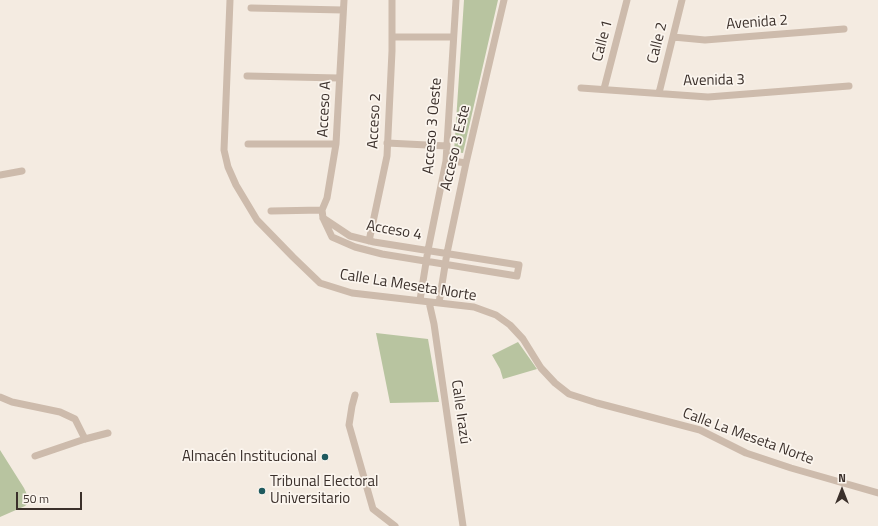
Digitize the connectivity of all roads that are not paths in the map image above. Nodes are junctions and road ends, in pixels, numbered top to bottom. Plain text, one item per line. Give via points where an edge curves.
1 (230, 0) edge
2 (344, 0) edge
3 (392, 0) edge
4 (456, 0) edge
5 (504, 0) edge
6 (627, 0) edge
7 (682, 0) edge
8 (251, 8) dead end
9 (343, 10) junction
10 (844, 29) dead end
11 (392, 37) junction
12 (453, 37) junction
13 (673, 37) junction
14 (247, 76) dead end
15 (340, 78) junction
16 (849, 86) dead end
17 (581, 88) dead end
18 (604, 90) junction
19 (659, 93) junction
20 (387, 143) junction
21 (248, 144) dead end
22 (336, 144) junction
23 (447, 146) junction
24 (446, 160) junction
25 (466, 163) junction
26 (22, 171) dead end
27 (0, 175) edge
28 (322, 210) junction
29 (271, 211) dead end
30 (323, 218) junction
31 (369, 241) junction
32 (428, 250) junction
33 (447, 253) junction
34 (426, 261) junction
35 (445, 265) junction
36 (420, 300) junction
37 (429, 302) junction
38 (438, 303) junction
39 (355, 394) dead end
40 (0, 397) edge
41 (108, 433) dead end
42 (85, 439) junction
43 (35, 456) dead end
44 (878, 493) edge
45 (395, 526) edge
46 (463, 526) edge

1 - 36 street, Calle La Meseta Norte via 224,150 231,173 245,202 257,220 320,283 352,293
2 - 9 street, Acceso A
3 - 11 street, Acceso 2
4 - 12 street, Acceso 3 Oeste
5 - 25 street, Acceso 3 Este
6 - 18 street, Calle 1
7 - 13 street, Calle 2
8 - 9 street
9 - 15 street, Acceso A
10 - 13 street, Avenida 2 via 705,40
11 - 12 street
11 - 20 street, Acceso 2
12 - 23 street, Acceso 3 Oeste
13 - 19 street, Calle 2
14 - 15 street
15 - 22 street, Acceso A
16 - 19 street, Avenida 3 via 708,97
17 - 18 street, Avenida 3
18 - 19 street, Avenida 3
20 - 23 street
20 - 31 street, Acceso 2 via 387,156
21 - 22 street
22 - 28 street, Acceso A via 327,198
23 - 24 street, Acceso 3 Oeste
24 - 25 street
24 - 32 street, Acceso 3 Oeste
25 - 33 street, Acceso 3 Este
26 - 27 street
28 - 29 street
28 - 30 street, Acceso A
30 - 31 street, Acceso 4 via 350,236
30 - 34 street, Acceso 4 via 332,237 355,247
31 - 32 street, Acceso 4
32 - 33 street, Acceso 4
32 - 34 street, Acceso 3 Oeste
33 - 35 street, Acceso 3 Este
33 - 35 street, Acceso 4 via 519,265 517,276
34 - 35 street, Acceso 4
34 - 36 street, Acceso 3 Oeste
35 - 38 street, Acceso 3 Este
36 - 37 street, Calle La Meseta Norte
37 - 38 street, Calle La Meseta Norte
37 - 46 street, Calle Irazú
38 - 44 street, Calle La Meseta Norte via 474,307 496,315 523,339 541,368 569,394 700,430 746,453
39 - 45 street via 349,425 373,509
40 - 42 street via 60,412 75,419
41 - 42 street
42 - 43 street

